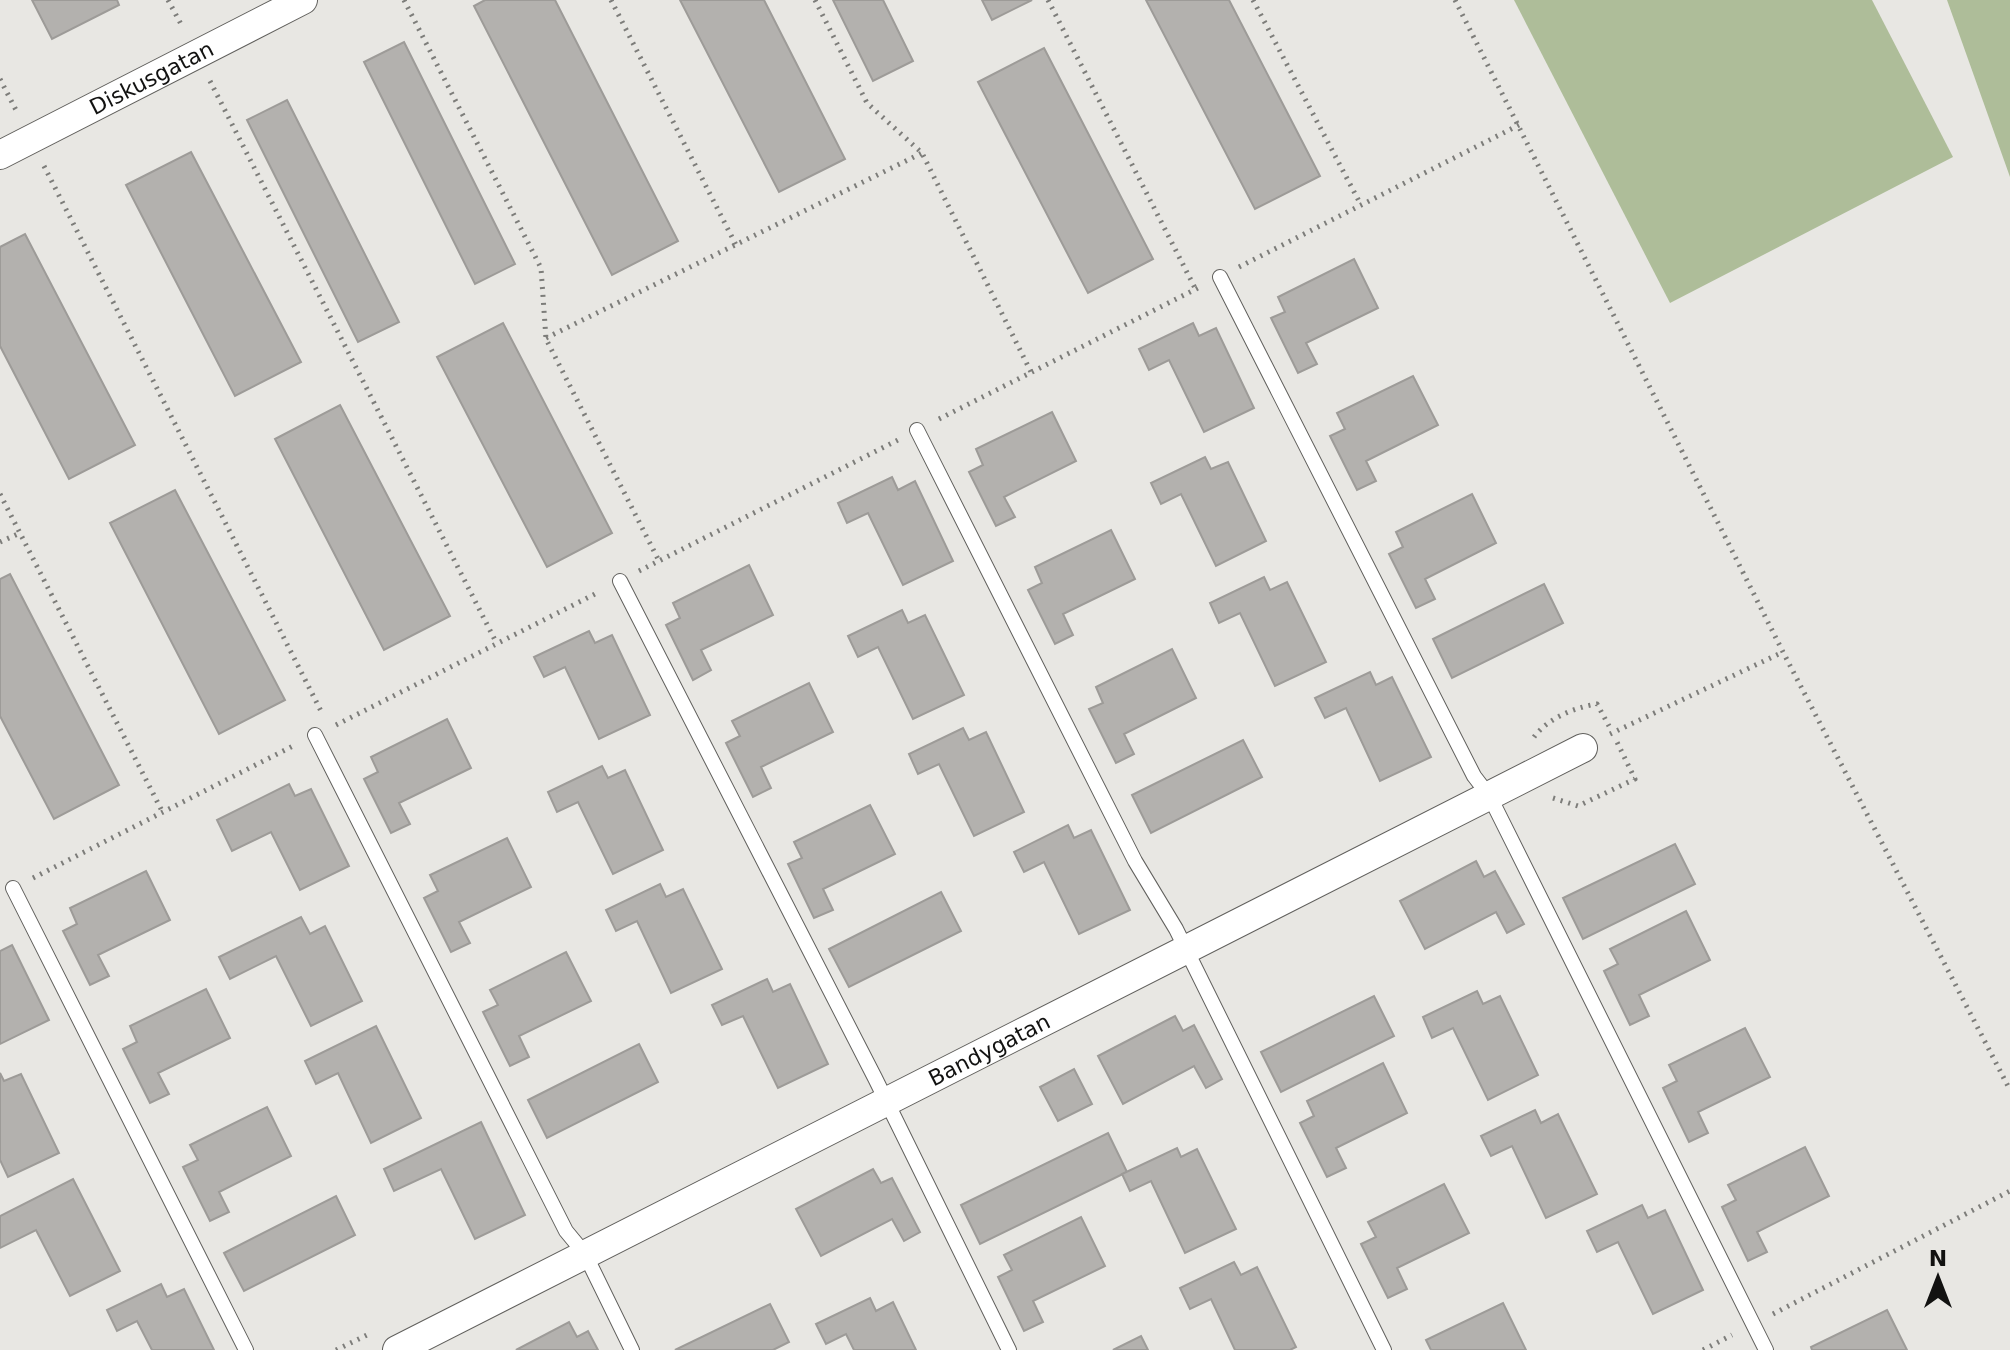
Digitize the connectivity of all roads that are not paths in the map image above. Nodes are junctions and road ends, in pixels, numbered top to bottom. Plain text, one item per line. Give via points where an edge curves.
1 (303, 0) edge
2 (0, 155) edge
3 (1220, 277) road end
4 (917, 430) road end
5 (620, 581) road end
6 (315, 735) road end
7 (1583, 748) road end
8 (1490, 797) junction
9 (13, 888) road end
10 (1186, 950) junction
11 (885, 1101) junction
12 (585, 1254) junction
13 (246, 1350) edge
14 (397, 1350) edge
15 (632, 1350) edge
16 (1009, 1350) edge
17 (1384, 1350) edge
18 (1766, 1350) edge

1 - 2 street, Diskusgatan
3 - 8 lane via 1474,776
4 - 10 lane via 1135,861
5 - 11 lane
6 - 12 lane via 566,1231
7 - 8 street, Bandygatan
8 - 10 street, Bandygatan
8 - 18 lane
9 - 13 lane
10 - 11 street, Bandygatan
10 - 17 lane
11 - 12 street, Bandygatan
11 - 16 lane
12 - 14 street, Bandygatan
12 - 15 lane

